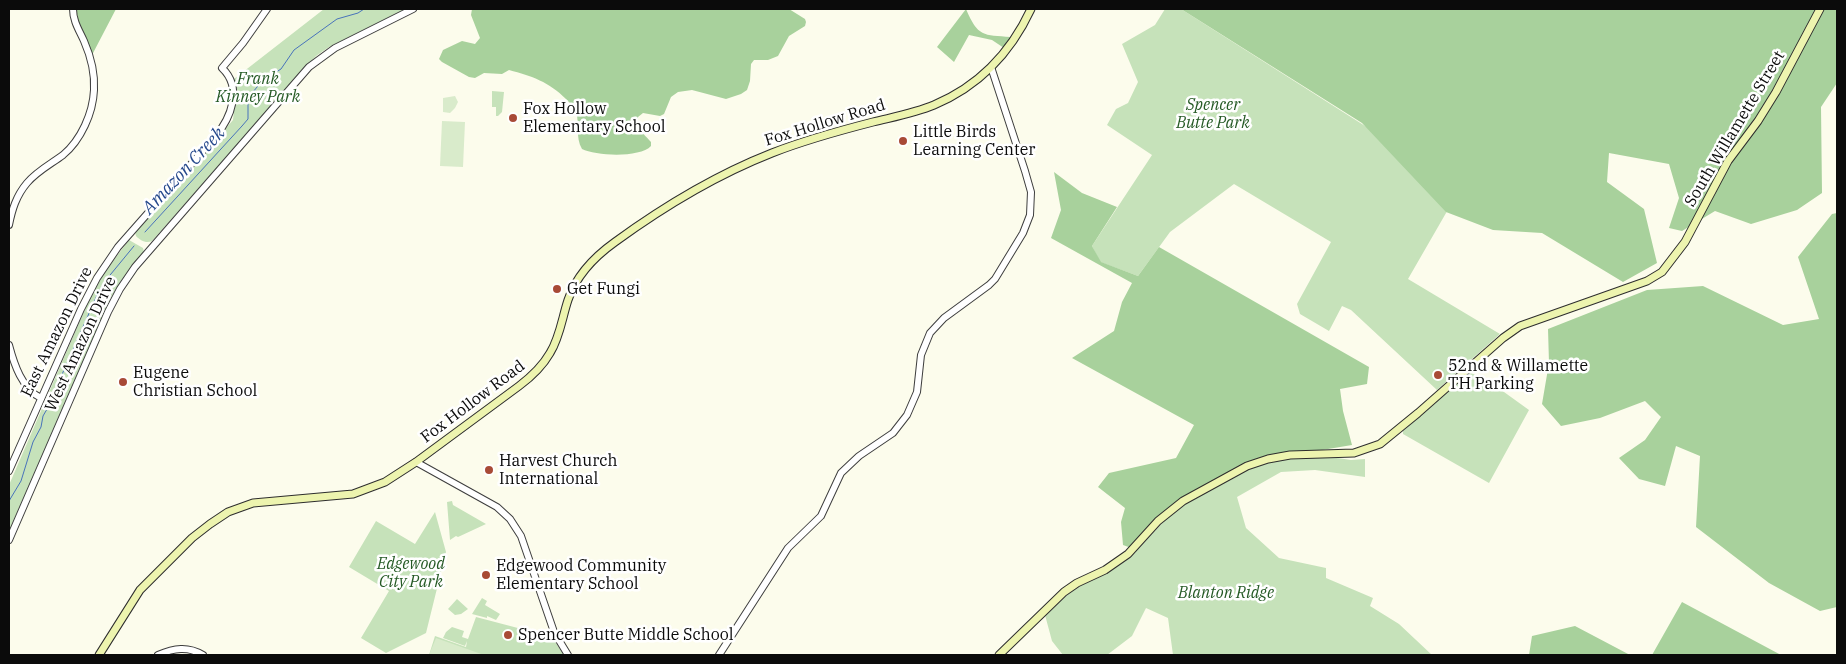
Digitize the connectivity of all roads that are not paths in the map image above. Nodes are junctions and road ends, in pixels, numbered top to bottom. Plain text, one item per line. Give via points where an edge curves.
1 (73, 9) edge
2 (268, 9) edge
3 (414, 9) edge
4 (1031, 9) edge
5 (1820, 9) edge
6 (991, 67) junction
7 (9, 225) edge
8 (9, 345) edge
9 (11, 362) edge
10 (41, 398) junction
11 (416, 462) junction
12 (9, 471) edge
13 (9, 540) edge
14 (100, 655) edge
15 (158, 655) edge
16 (203, 655) edge
17 (568, 655) edge
18 (719, 655) edge
19 (999, 655) edge

1 - 7 street via 75,24 91,61 94,84 91,108 72,146 39,171 22,190
2 - 10 street, East Amazon Drive via 222,68 229,75 233,91 226,122 107,262 89,292
3 - 13 street, West Amazon Drive via 335,48 309,67 134,267 108,312
4 - 6 main road, Fox Hollow Road via 1012,44
5 - 19 main road, South Willamette Street via 1767,107 1735,150 1685,242 1662,272 1647,281 1520,326 1392,435 1373,447 1347,454 1268,459 1248,466 1183,501 1158,521 1128,554 1064,592
6 - 11 main road, Fox Hollow Road via 955,94 926,108 818,137 748,163 704,184 614,242 578,278 551,352 534,373
6 - 18 street via 1031,192 1030,215 1023,233 995,279 944,318 930,333 921,355 917,392 907,415 893,433 859,456 842,474 821,516 788,548
8 - 9 street
9 - 10 street via 29,391
10 - 12 street, East Amazon Drive
11 - 14 main road, Fox Hollow Road via 385,482 353,494 261,502 228,512 192,538 153,575 132,600
11 - 17 street via 497,507 510,519 521,536 554,632
15 - 16 street via 183,648

